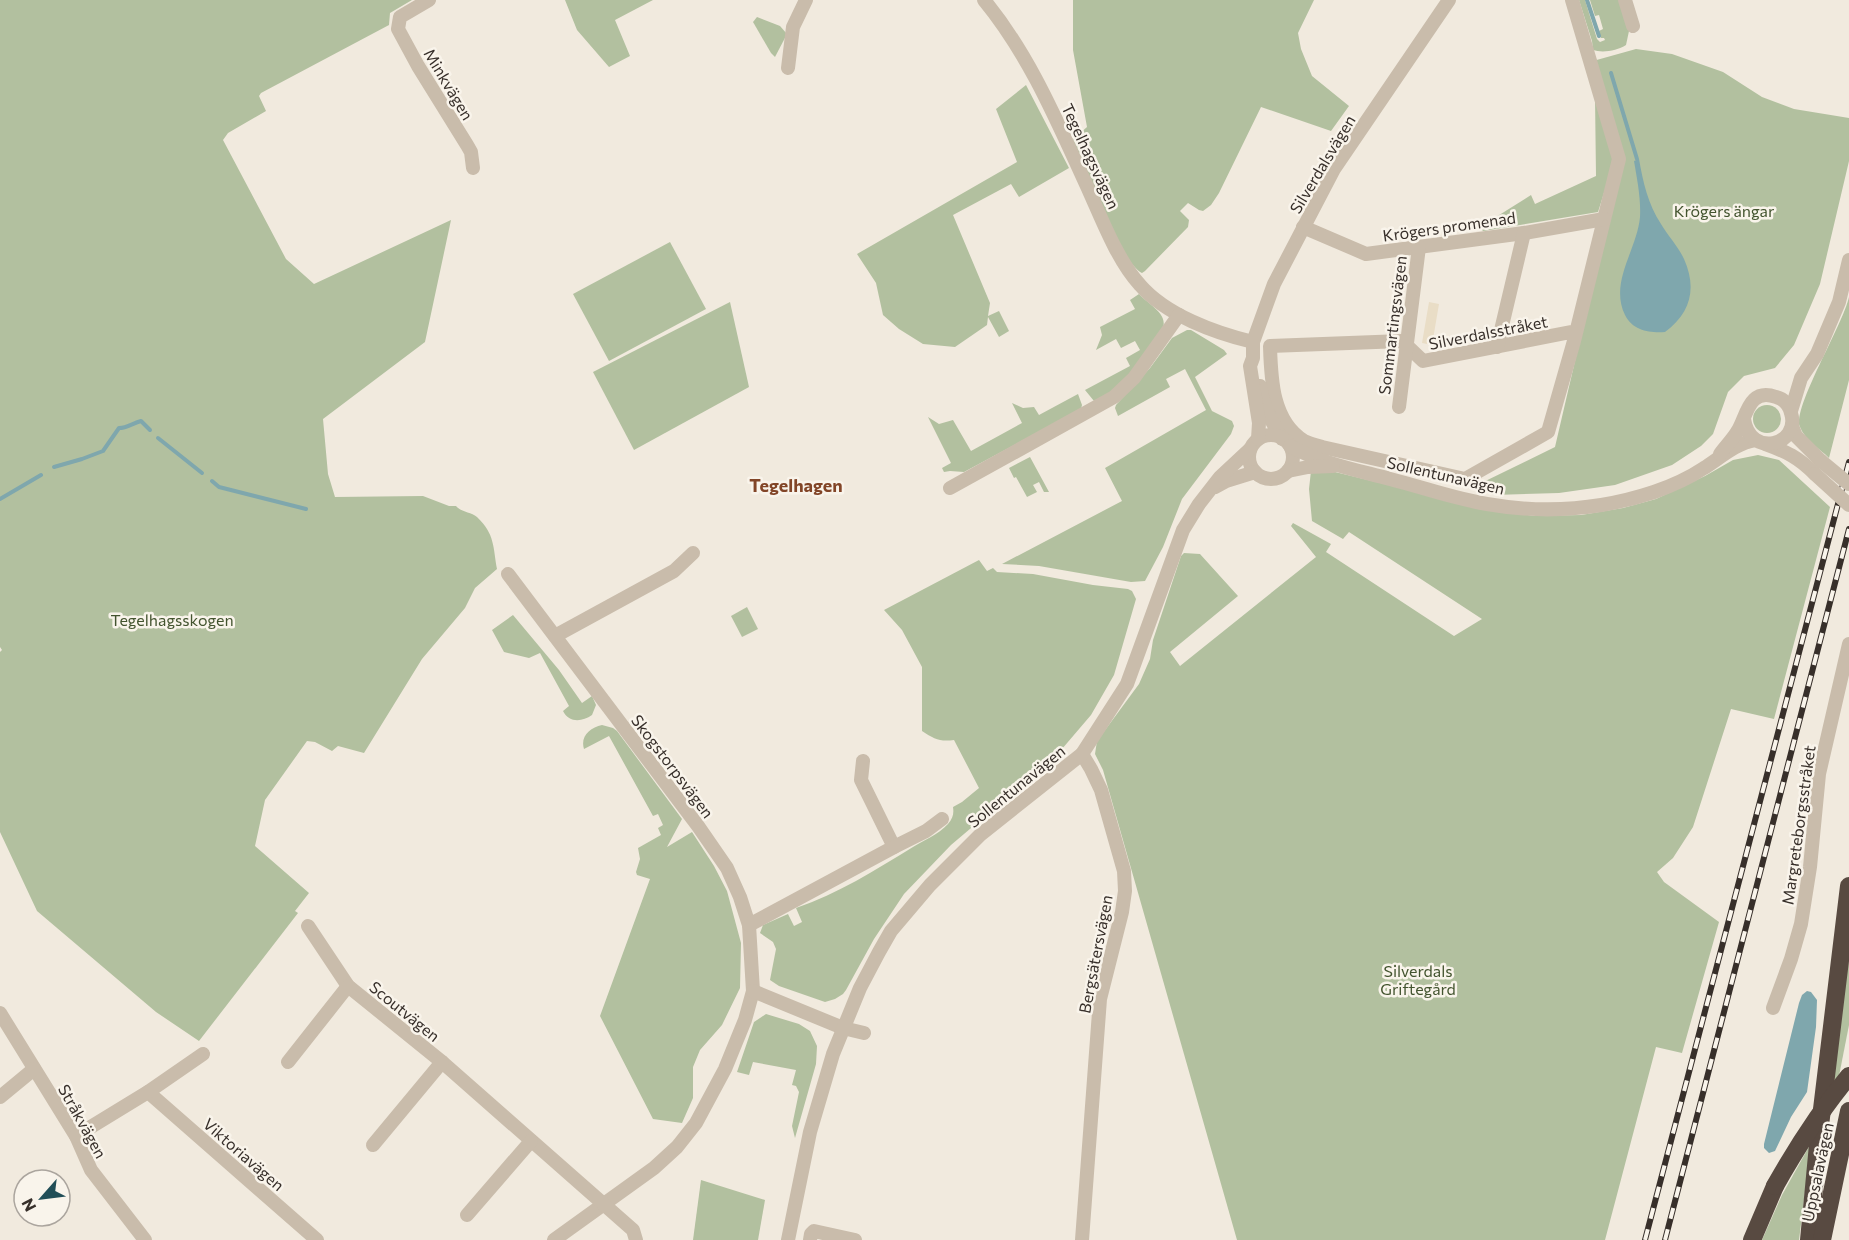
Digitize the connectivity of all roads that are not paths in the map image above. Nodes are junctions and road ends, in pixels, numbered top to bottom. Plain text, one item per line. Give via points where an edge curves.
1 (429, 0) edge
2 (806, 0) edge
3 (984, 0) edge
4 (1449, 0) edge
5 (1572, 0) edge
6 (1625, 0) edge
7 (1633, 26) dead end
8 (788, 68) dead end
9 (473, 168) dead end
10 (1604, 219) junction
11 (1303, 227) junction
12 (1524, 232) junction
13 (1419, 247) junction
14 (1849, 260) edge
15 (1179, 315) junction
16 (1576, 331) junction
17 (1253, 342) junction
18 (1407, 345) junction
19 (1497, 347) junction
20 (1253, 358) junction
21 (1801, 378) junction
22 (1774, 396) junction
23 (1399, 407) dead end
24 (1791, 411) junction
25 (1744, 418) junction
26 (1792, 426) junction
27 (1286, 442) junction
28 (1759, 442) junction
29 (1254, 444) junction
30 (1714, 460) junction
31 (1341, 466) junction
32 (1818, 468) junction
33 (1288, 471) junction
34 (1255, 472) junction
35 (1849, 484) edge
36 (950, 488) dead end
37 (1213, 489) junction
38 (1849, 505) edge
39 (693, 554) dead end
40 (508, 574) dead end
41 (555, 636) junction
42 (1849, 644) edge
43 (1082, 754) junction
44 (863, 761) dead end
45 (942, 819) dead end
46 (894, 847) junction
47 (1849, 886) edge
48 (749, 925) junction
49 (308, 926) dead end
50 (348, 986) junction
51 (753, 991) junction
52 (1773, 1008) dead end
53 (0, 1013) edge
54 (843, 1028) junction
55 (864, 1033) dead end
56 (202, 1054) dead end
57 (288, 1062) dead end
58 (442, 1062) junction
59 (34, 1069) junction
60 (1849, 1076) edge
61 (148, 1092) junction
62 (0, 1097) edge
63 (1849, 1111) edge
64 (76, 1136) junction
65 (531, 1140) junction
66 (373, 1144) dead end
67 (604, 1205) junction
68 (467, 1215) dead end
69 (144, 1240) edge
70 (317, 1240) edge
71 (554, 1240) edge
72 (636, 1240) edge
73 (788, 1240) edge
74 (810, 1240) edge
75 (855, 1240) edge
76 (1082, 1240) edge
77 (1752, 1240) edge
78 (1809, 1240) edge
79 (1822, 1240) edge

1 - 9 street, Minkvägen via 400,17 398,29 471,152
2 - 8 street via 793,27
3 - 15 street, Tegelhagsvägen via 1031,69 1116,249 1138,284
4 - 11 street, Silverdalsvägen via 1334,169
5 - 10 street via 1618,159
6 - 7 street
10 - 12 street, Krögers promenad
10 - 16 street
11 - 13 street, Krögers promenad via 1366,254
11 - 17 street, Silverdalsvägen via 1274,284
12 - 13 street, Krögers promenad
12 - 19 street
13 - 18 street, Sommartingsvägen
14 - 21 street, Sollentunavägen via 1839,302 1817,354
15 - 17 street, Tegelhagsvägen via 1233,338
15 - 36 street via 1134,378 1114,397
16 - 18 street, Silverdalsstråket via 1548,432 1466,479 1303,440 1278,409 1270,346 1402,341
16 - 19 street, Silverdalsstråket
17 - 20 street, Silverdalsvägen
18 - 19 street, Silverdalsstråket via 1423,362
18 - 23 street, Sommartingsvägen
20 - 27 street, Silverdalsvägen via 1265,406 1274,428
20 - 29 street, Silverdalsvägen via 1250,366 1258,423
21 - 22 street, Sollentunavägen
21 - 24 street, Sollentunavägen
22 - 24 street via 1782,399
22 - 25 street, Sollentunavägen via 1765,395 1750,403
24 - 26 street, Sollentunavägen
25 - 28 street via 1749,435
25 - 30 street, Sollentunavägen
26 - 28 street, Sollentunavägen via 1778,442
26 - 32 street
27 - 29 street via 1276,436 1265,436
27 - 31 street, Sollentunavägen via 1308,455
27 - 33 street via 1293,459
28 - 30 street, Sollentunavägen via 1744,443
28 - 32 street
29 - 34 street via 1250,464
29 - 37 street, Sollentunavägen
30 - 31 street, Sollentunavägen via 1684,479 1628,500 1538,510 1486,504
31 - 33 street, Sollentunavägen
32 - 35 street, bridge
32 - 38 street, bridge
33 - 34 street via 1274,479
34 - 37 street, Sollentunavägen
37 - 43 street, Sollentunavägen via 1183,530 1127,684
39 - 41 street via 674,571
40 - 41 street, Skogstorpsvägen
41 - 48 street, Skogstorpsvägen via 727,868
42 - 52 street, Margreteborgsstråket via 1819,774 1801,924
43 - 54 street, Sollentunavägen via 980,835 930,885 891,932
43 - 76 street, Bergsätersvägen via 1101,790 1124,871 1125,891 1100,999
44 - 46 street via 861,780
45 - 46 street
46 - 48 street
47 - 78 highway
48 - 51 street, Skogstorpsvägen
49 - 50 street, Scoutvägen
50 - 57 street, Scoutvägen
50 - 58 street, Scoutvägen
51 - 54 street
51 - 67 street, Skogstorpsvägen via 725,1069 696,1123 654,1168
53 - 59 street, Stråkvägen
54 - 55 street
54 - 73 street, Sollentunavägen via 810,1132
56 - 61 street
58 - 65 street, Scoutvägen
58 - 66 street, Scoutvägen
59 - 62 street
59 - 64 street, Stråkvägen
60 - 77 highway, bridge via 1804,1135 1774,1186
61 - 64 street
61 - 70 street, Viktoriavägen
63 - 79 highway, Uppsalavägen
64 - 69 street, Stråkvägen via 91,1170
65 - 67 street, Scoutvägen
65 - 68 street
67 - 71 street, Skogstorpsvägen
67 - 72 street, Scoutvägen via 633,1230
74 - 75 street via 814,1231

